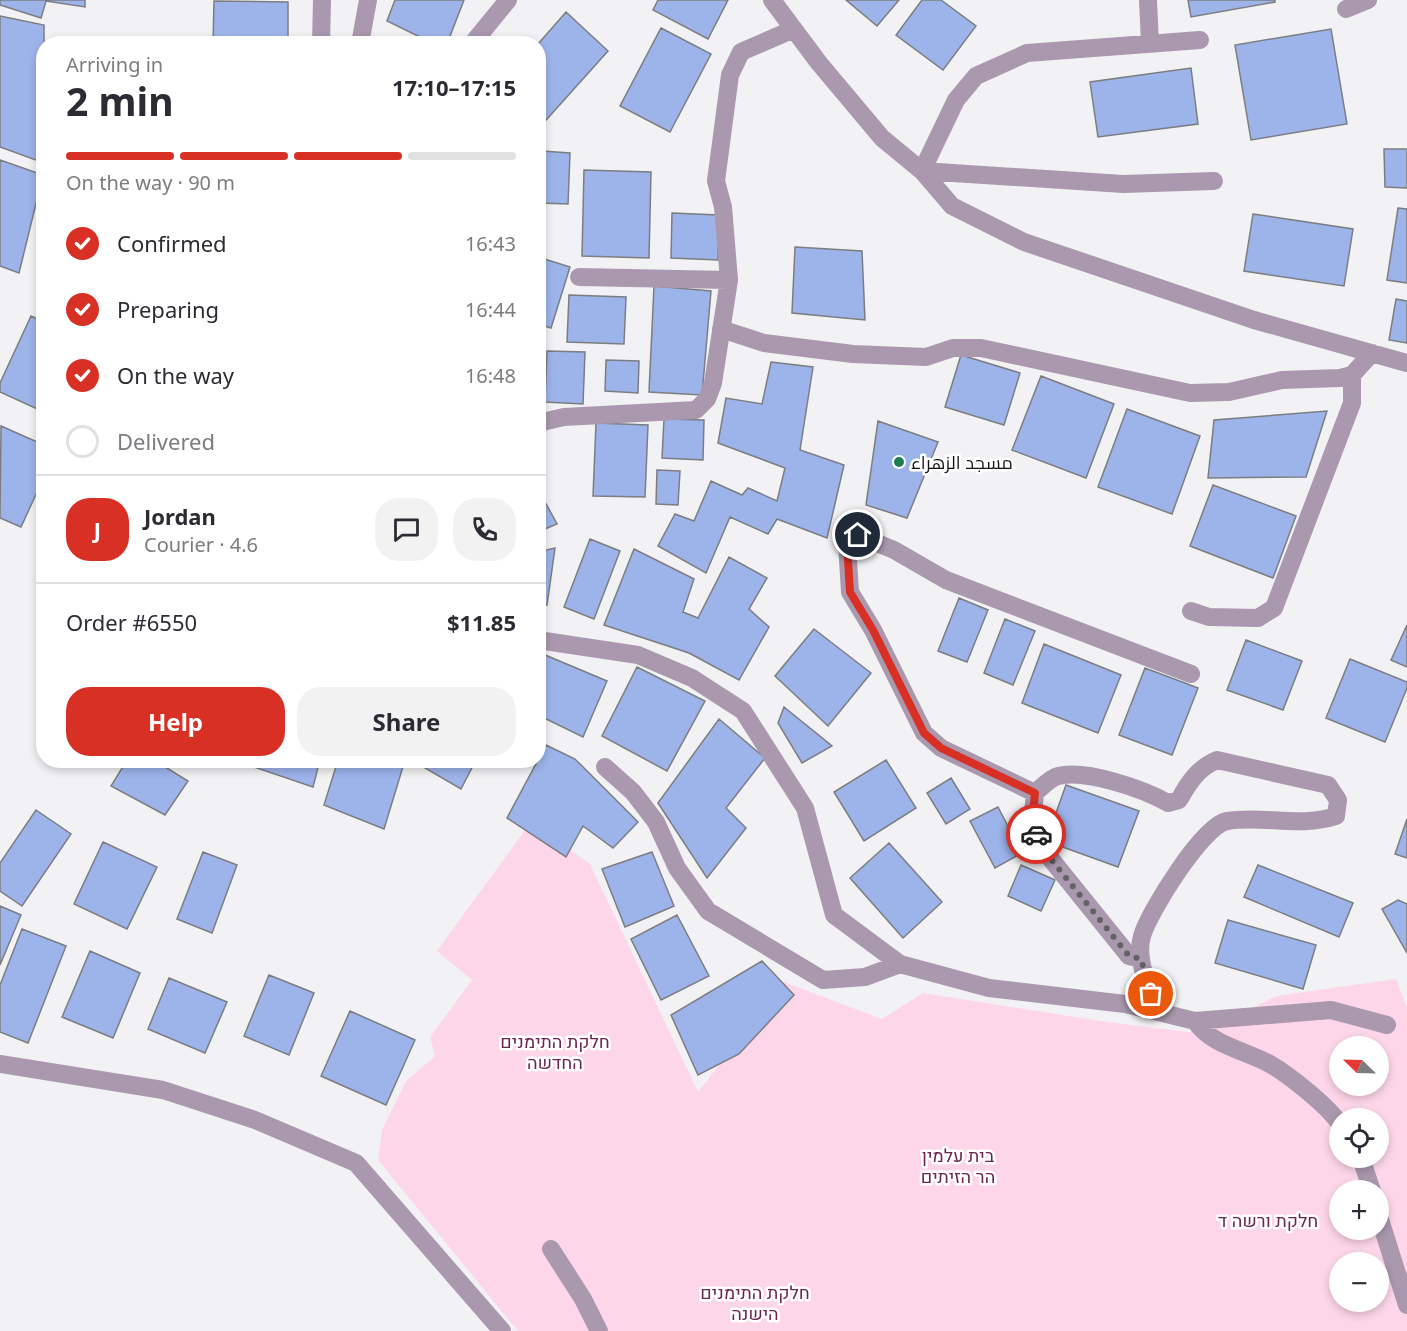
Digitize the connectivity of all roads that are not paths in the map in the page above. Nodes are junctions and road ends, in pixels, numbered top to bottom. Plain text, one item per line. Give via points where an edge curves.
1 (322, 0) edge
2 (368, 0) edge
3 (508, 0) edge
4 (772, 0) edge
5 (1148, 0) edge
6 (1368, 0) edge
7 (1346, 9) dead end
8 (794, 29) junction
9 (321, 36) edge
10 (361, 36) edge
11 (479, 36) edge
12 (1200, 40) dead end
13 (1150, 43) junction
14 (922, 171) junction
15 (1214, 182) dead end
16 (579, 277) dead end
17 (729, 280) junction
18 (722, 329) junction
19 (1372, 353) junction
20 (1407, 363) edge
21 (1352, 375) junction
22 (546, 421) edge
23 (1191, 611) dead end
24 (546, 641) edge
25 (1191, 674) dead end
26 (605, 766) dead end
27 (1035, 793) junction
28 (1141, 959) junction
29 (900, 964) junction
30 (1156, 1011) junction
31 (1195, 1021) junction
32 (1387, 1025) dead end
33 (0, 1064) edge
34 (1329, 1110) edge
35 (1387, 1240) edge
36 (551, 1249) dead end
37 (1407, 1305) edge
38 (502, 1331) edge
39 (599, 1331) edge

1 - 9 street
2 - 10 street
3 - 11 street
4 - 8 street
5 - 13 street
6 - 7 street
8 - 14 street via 882,138
8 - 17 street via 741,52 730,75 716,181 723,207
12 - 13 street
13 - 14 street via 1026,54 976,76 956,100
14 - 15 street via 1123,184
14 - 19 street via 952,206 1024,242 1254,320
16 - 17 street
17 - 18 street
18 - 21 street via 764,343 854,354 926,357 953,348 981,348 1190,393 1229,392 1282,380
18 - 22 street via 713,383 707,399 696,410
19 - 20 street
19 - 21 street
21 - 23 street via 1352,403 1274,608 1258,618 1209,617
24 - 29 street via 638,655 692,678 743,711 805,808 834,915
25 - 27 street via 946,580 894,550 858,535 847,544 850,592 924,733 941,748
26 - 29 street via 633,792 656,822 677,868 708,911 823,980 865,977
27 - 28 street via 1033,813 1038,843 1129,956
27 - 28 street via 1057,776 1100,777 1149,792 1168,803 1179,800 1204,765 1217,760 1328,785 1333,792 1338,800 1336,816 1316,822 1225,821 1209,833 1166,888 1142,937
28 - 30 street
29 - 30 street via 989,988
30 - 31 street
31 - 32 street via 1331,1010
31 - 34 street via 1204,1034 1271,1064
33 - 38 street via 163,1090 255,1120 356,1163
35 - 37 street
36 - 39 street

